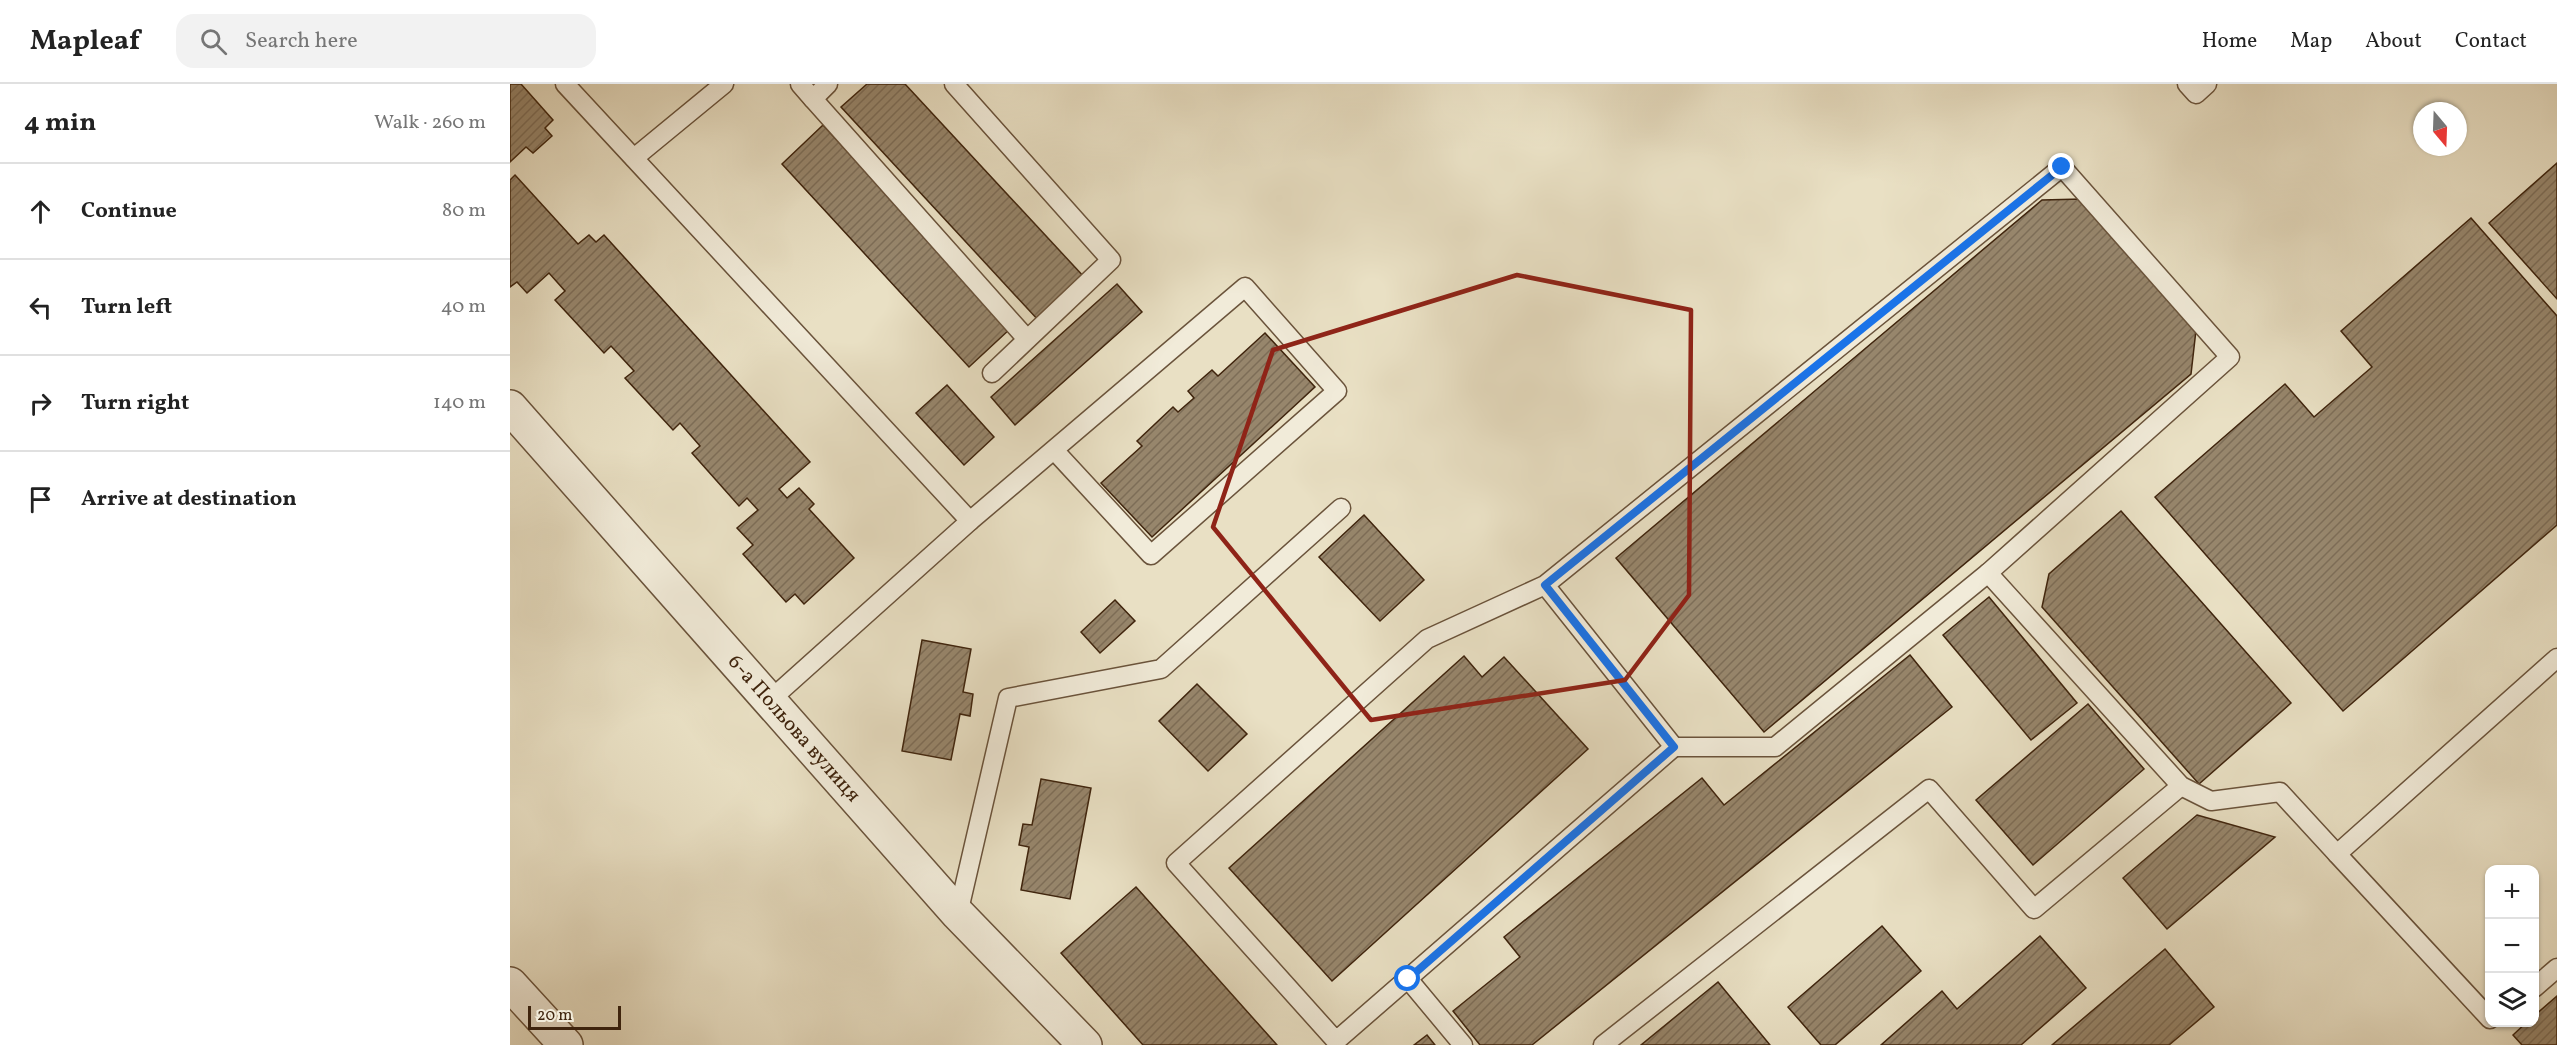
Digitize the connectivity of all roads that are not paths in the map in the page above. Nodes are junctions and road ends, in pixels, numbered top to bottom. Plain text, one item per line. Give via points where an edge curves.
1 (565, 84) edge
2 (724, 84) edge
3 (800, 84) edge
4 (828, 84) edge
5 (954, 84) edge
6 (2187, 84) edge
7 (2207, 84) edge
8 (813, 99) junction
9 (633, 158) junction
10 (1027, 339) junction
11 (992, 373) dead end
12 (510, 407) edge
13 (1054, 450) junction
14 (1341, 508) dead end
15 (970, 521) junction
16 (1988, 573) junction
17 (1545, 585) junction
18 (2557, 658) edge
19 (768, 702) junction
20 (1674, 747) junction
21 (2181, 786) junction
22 (2337, 854) junction
23 (958, 914) junction
24 (2557, 968) edge
25 (1408, 979) junction
26 (510, 984) edge
27 (2539, 984) edge
28 (2485, 1014) edge
29 (566, 1045) edge
30 (1084, 1045) edge
31 (1463, 1045) edge
32 (1603, 1045) edge

1 - 9 lane
2 - 9 lane
3 - 8 lane
4 - 8 lane
5 - 10 lane via 1111,260
6 - 7 lane via 2196,94
8 - 10 lane
9 - 15 lane
10 - 11 lane
12 - 19 street, 6-а Польова вулиця
13 - 13 lane via 1245,287 1337,391 1151,555
13 - 15 lane
14 - 23 lane via 1161,669 1008,698
15 - 19 lane
16 - 17 lane via 2230,357 2062,167
16 - 20 lane via 1774,747
16 - 21 lane
17 - 20 lane
17 - 25 lane via 1427,639 1176,863 1336,1041
18 - 22 lane
19 - 23 street, 6-а Польова вулиця
20 - 25 lane
21 - 22 lane via 2211,801 2280,792
21 - 32 lane via 2034,909 1929,789
22 - 28 lane
23 - 30 street, 6-а Польова вулиця
24 - 27 lane
25 - 31 lane
26 - 29 street

